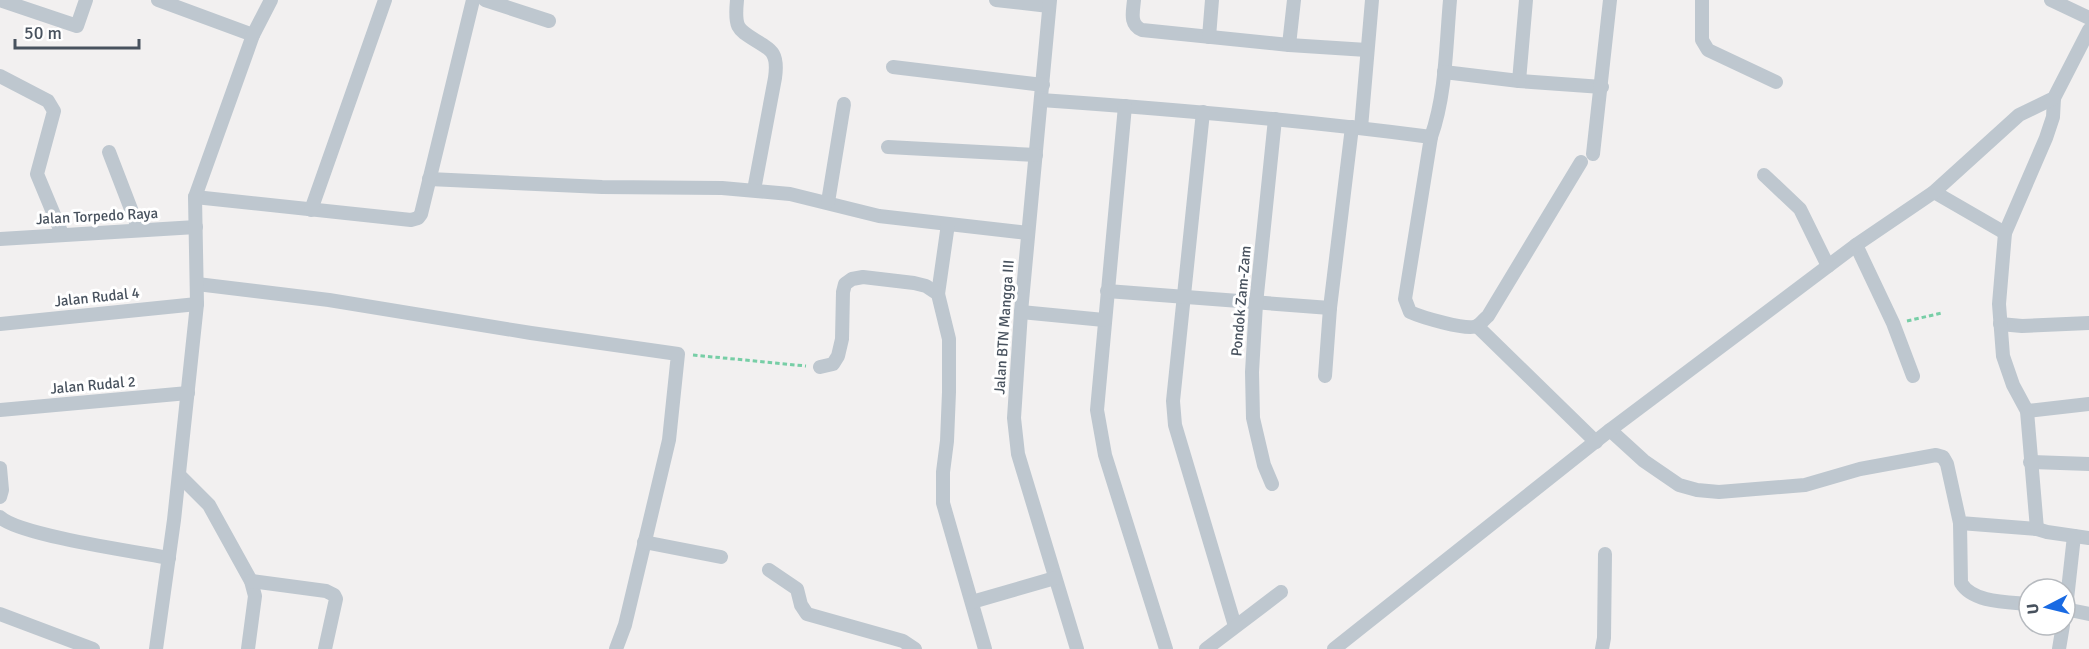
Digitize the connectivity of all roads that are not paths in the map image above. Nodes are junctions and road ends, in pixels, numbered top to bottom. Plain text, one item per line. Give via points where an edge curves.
1 (0, 0) edge
2 (86, 0) edge
3 (271, 0) edge
4 (385, 0) edge
5 (473, 0) edge
6 (485, 0) edge
7 (737, 0) edge
8 (996, 0) edge
9 (1134, 0) edge
10 (1212, 0) edge
11 (1294, 0) edge
12 (1372, 0) edge
13 (1450, 0) edge
14 (1526, 0) edge
15 (1610, 0) edge
16 (1702, 0) edge
17 (2051, 0) edge
18 (162, 1) edge
19 (1049, 3) edge
20 (2089, 18) edge
21 (549, 21) dead end
22 (2089, 30) edge
23 (253, 35) junction
24 (1209, 37) junction
25 (1289, 45) junction
26 (1367, 50) junction
27 (893, 67) dead end
28 (1444, 72) junction
29 (0, 76) edge
30 (1519, 81) junction
31 (1776, 82) dead end
32 (1043, 85) junction
33 (1602, 87) junction
34 (2054, 98) junction
35 (1041, 100) junction
36 (844, 104) dead end
37 (1125, 105) junction
38 (1203, 112) junction
39 (1275, 119) junction
40 (1356, 128) junction
41 (1431, 138) junction
42 (888, 147) dead end
43 (109, 152) dead end
44 (1036, 156) junction
45 (1764, 175) dead end
46 (429, 179) junction
47 (754, 190) junction
48 (1934, 192) junction
49 (195, 197) junction
50 (828, 202) junction
51 (311, 210) junction
52 (948, 224) junction
53 (196, 227) junction
54 (139, 230) junction
55 (2006, 233) junction
56 (62, 234) junction
57 (1028, 234) junction
58 (0, 239) edge
59 (1856, 245) junction
60 (1828, 266) junction
61 (197, 284) junction
62 (1107, 291) junction
63 (938, 294) junction
64 (1184, 298) junction
65 (197, 303) junction
66 (1256, 304) junction
67 (1330, 308) junction
68 (1021, 312) junction
69 (1104, 320) junction
70 (2089, 323) edge
71 (0, 324) edge
72 (2000, 324) junction
73 (1477, 326) junction
74 (820, 367) road end
75 (1325, 376) dead end
76 (1912, 376) dead end
77 (188, 393) junction
78 (2089, 404) edge
79 (0, 410) edge
80 (2027, 411) junction
81 (1610, 430) junction
82 (1596, 442) junction
83 (2030, 462) junction
84 (2089, 464) edge
85 (0, 468) edge
86 (179, 475) junction
87 (1272, 484) dead end
88 (0, 497) edge
89 (0, 517) edge
90 (1960, 523) junction
91 (2037, 529) junction
92 (2074, 536) junction
93 (2089, 538) edge
94 (644, 542) junction
95 (1605, 554) dead end
96 (720, 557) dead end
97 (169, 558) junction
98 (769, 570) dead end
99 (2070, 577) edge
100 (1055, 578) junction
101 (251, 581) junction
102 (1281, 592) dead end
103 (972, 602) junction
104 (2017, 602) edge
105 (0, 614) edge
106 (1235, 626) junction
107 (93, 649) edge
108 (156, 649) edge
109 (248, 649) edge
110 (325, 649) edge
111 (616, 649) edge
112 (915, 649) edge
113 (985, 649) edge
114 (1077, 649) edge
115 (1166, 649) edge
116 (1206, 649) edge
117 (1335, 649) edge
118 (1602, 649) edge

1 - 2 street via 77,26
3 - 23 street
4 - 51 street
5 - 46 street
6 - 21 street
7 - 47 street via 735,19 742,33 768,48 776,64
8 - 19 street
9 - 24 street via 1132,21 1142,30
10 - 24 street
11 - 25 street
12 - 26 street
13 - 28 street
14 - 30 street
15 - 33 street
16 - 31 street via 1702,40 1708,50
17 - 20 street
18 - 23 street
19 - 32 street, Jalan BTN Mangga III
22 - 34 street
23 - 49 street
24 - 25 street
25 - 26 street
26 - 40 street
27 - 32 street
28 - 30 street
28 - 41 street
29 - 56 street via 48,101 54,111 37,174
30 - 33 street
32 - 35 street, Jalan BTN Mangga III
33 - 73 street via 1587,158 1488,315
34 - 48 street via 2019,115
34 - 55 street via 2046,138
35 - 37 street
35 - 44 street, Jalan BTN Mangga III
36 - 50 street
37 - 38 street
37 - 62 street
38 - 39 street
38 - 64 street
39 - 40 street
39 - 66 street, Pondok Zam-Zam
40 - 41 street
40 - 67 street
41 - 73 street via 1405,299 1407,308 1416,315
42 - 44 street
43 - 54 street
44 - 57 street, Jalan BTN Mangga III
45 - 60 street via 1800,209
46 - 47 street
46 - 51 street via 421,214 411,220
47 - 50 street
48 - 55 street
48 - 59 street
49 - 51 street
49 - 53 street
50 - 52 street via 879,216
52 - 57 street
52 - 63 street
53 - 54 street, Jalan Torpedo Raya
53 - 61 street
54 - 56 street, Jalan Torpedo Raya
55 - 72 street
56 - 58 street, Jalan Torpedo Raya
57 - 68 street, Jalan BTN Mangga III
59 - 60 street
59 - 76 street via 1893,323
60 - 81 street
61 - 65 street
61 - 94 street via 329,300 678,354 669,440
62 - 64 street
62 - 69 street
63 - 74 street via 914,283 852,279 843,292 838,356 833,364
63 - 103 street via 949,339 943,503
64 - 66 street
64 - 106 street via 1173,401 1175,425
65 - 71 street, Jalan Rudal 4
65 - 77 street
66 - 67 street
66 - 87 street, Pondok Zam-Zam via 1253,418
67 - 75 street
68 - 69 street
68 - 100 street, Jalan BTN Mangga III via 1014,418 1018,454
69 - 115 street via 1099,431
70 - 72 street
72 - 80 street via 2003,356
73 - 82 street
77 - 79 street, Jalan Rudal 2
77 - 86 street
78 - 80 street
80 - 83 street
81 - 82 street
81 - 90 street via 1644,461 1679,485 1719,492 1805,485 1936,455 1947,464
82 - 117 street
83 - 84 street
83 - 91 street
85 - 88 street
86 - 97 street
86 - 101 street via 209,505
89 - 97 street via 46,535
90 - 91 street
90 - 104 street via 1961,583 1965,590 1985,598
91 - 92 street
92 - 93 street
92 - 99 street
94 - 96 street
94 - 111 street
95 - 118 street
97 - 108 street
98 - 112 street via 793,584 807,614 903,641
100 - 103 street
100 - 114 street, Jalan BTN Mangga III
101 - 109 street via 255,604
101 - 110 street via 334,595
102 - 106 street
103 - 113 street
105 - 107 street
106 - 116 street

